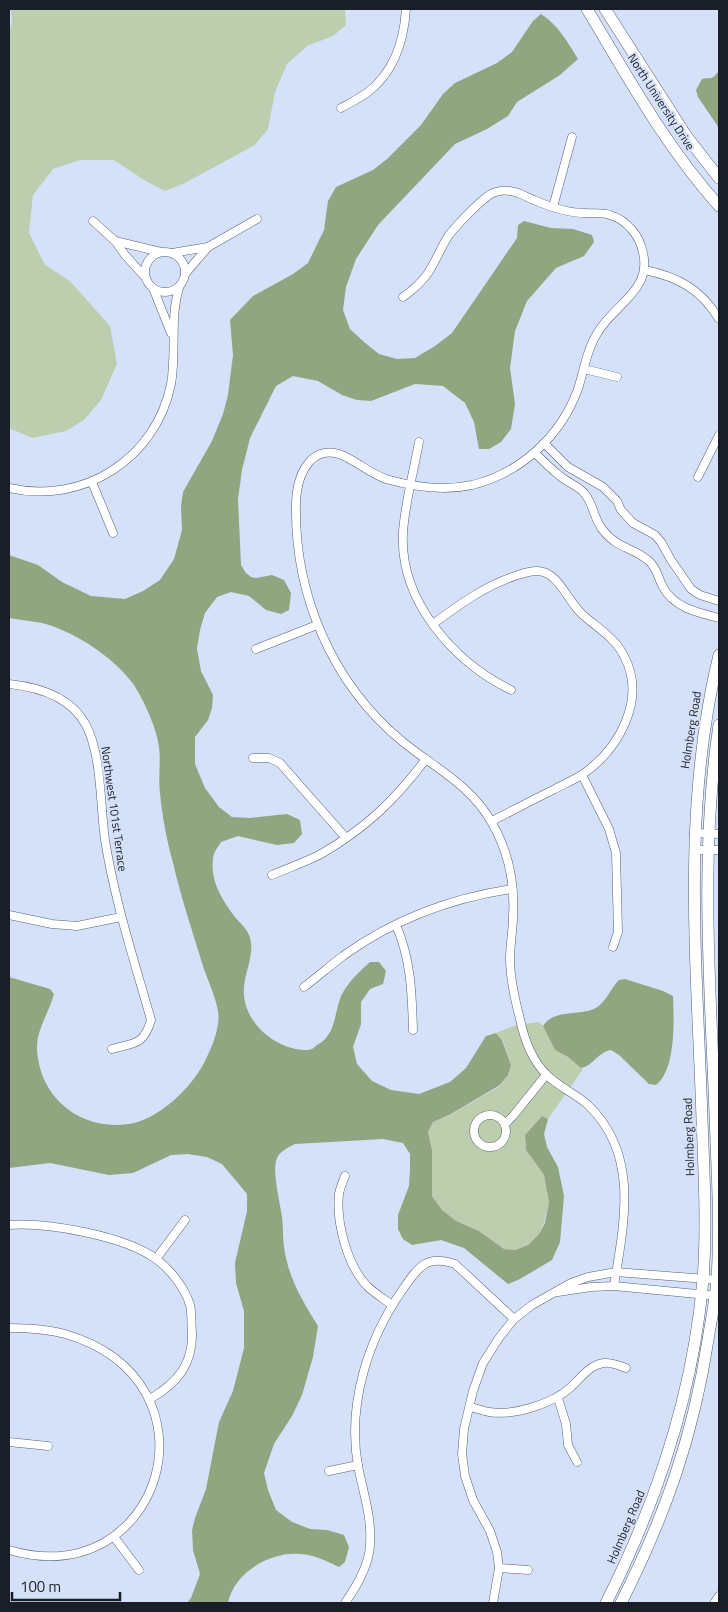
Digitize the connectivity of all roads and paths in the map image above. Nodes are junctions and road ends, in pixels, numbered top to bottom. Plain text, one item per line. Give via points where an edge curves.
1 (406, 9) edge
2 (587, 9) edge
3 (605, 9) edge
4 (341, 108) dead end
5 (572, 137) dead end
6 (719, 178) edge
7 (719, 206) edge
8 (552, 207) junction
9 (256, 219) dead end
10 (93, 221) dead end
11 (115, 241) junction
12 (208, 247) junction
13 (161, 252) junction
14 (172, 253) junction
15 (645, 270) junction
16 (185, 274) junction
17 (147, 280) junction
18 (180, 285) junction
19 (153, 288) junction
20 (404, 298) dead end
21 (719, 319) edge
22 (173, 337) junction
23 (584, 369) junction
24 (617, 377) dead end
25 (719, 434) edge
26 (419, 442) dead end
27 (544, 443) junction
28 (535, 453) junction
29 (698, 476) dead end
30 (92, 482) junction
31 (411, 485) junction
32 (9, 488) edge
33 (113, 533) dead end
34 (719, 601) edge
35 (719, 618) edge
36 (317, 624) junction
37 (433, 624) junction
38 (256, 649) dead end
39 (719, 655) edge
40 (9, 684) edge
41 (511, 690) dead end
42 (719, 726) edge
43 (253, 758) dead end
44 (426, 759) junction
45 (582, 775) junction
46 (492, 821) junction
47 (694, 833) junction
48 (714, 833) edge
49 (346, 838) junction
50 (694, 850) junction
51 (713, 850) edge
52 (272, 875) dead end
53 (512, 889) junction
54 (9, 915) edge
55 (121, 917) junction
56 (396, 925) junction
57 (613, 947) dead end
58 (304, 987) dead end
59 (413, 1030) dead end
60 (112, 1049) dead end
61 (546, 1075) junction
62 (504, 1124) junction
63 (345, 1176) dead end
64 (184, 1220) dead end
65 (9, 1225) edge
66 (156, 1259) junction
67 (616, 1272) junction
68 (703, 1279) junction
69 (718, 1280) edge
70 (614, 1286) junction
71 (551, 1294) junction
72 (701, 1294) junction
73 (717, 1296) edge
74 (392, 1305) junction
75 (514, 1319) junction
76 (9, 1328) edge
77 (626, 1368) dead end
78 (558, 1398) junction
79 (150, 1399) junction
80 (470, 1407) junction
81 (9, 1442) edge
82 (48, 1446) dead end
83 (577, 1462) dead end
84 (358, 1465) junction
85 (328, 1471) dead end
86 (114, 1537) junction
87 (9, 1550) edge
88 (499, 1568) junction
89 (139, 1570) dead end
90 (528, 1570) dead end
91 (719, 1596) edge
92 (344, 1603) edge
93 (493, 1603) edge
94 (606, 1603) edge
95 (621, 1603) edge
96 (714, 1603) edge

1 - 4 street via 403,36 390,67 368,91
2 - 7 street, North University Drive via 648,111
3 - 6 street, North University Drive via 687,136
5 - 8 street
8 - 15 street via 582,214 609,214 622,221 639,240
8 - 20 street via 516,192 493,192 451,232 427,275
9 - 12 street
10 - 11 street
11 - 13 street
11 - 17 street
12 - 14 street
12 - 16 street
13 - 14 street
13 - 17 street via 148,263
14 - 16 street via 182,261
15 - 21 street via 666,274 683,282 711,305
15 - 23 street via 639,285 594,337
16 - 18 street
17 - 19 street
18 - 19 street via 170,291
18 - 22 street via 174,307
19 - 22 street
22 - 30 street via 171,383 156,424 128,458
23 - 24 street
23 - 27 street via 567,414
25 - 29 street
26 - 31 street
27 - 28 street
27 - 34 street via 568,467 603,487 633,523 655,535 691,589
28 - 31 street via 477,484 455,488
28 - 35 street via 585,493 601,528 615,543 650,562 664,588 676,601 693,611
30 - 32 street via 42,491
30 - 33 street
31 - 36 street via 381,477 345,456 324,453 307,463 300,475 296,494 296,529 307,595
31 - 37 street via 403,532 404,552 409,579
36 - 38 street
36 - 44 street via 352,688 376,717
37 - 41 street via 470,665
37 - 45 street via 493,584 537,571 556,579 581,614 611,638 624,654 630,669 630,708 624,727 614,745
39 - 47 street, Holmberg Road via 698,776
40 - 55 street, Northwest 101st Terrace via 45,691 61,700 86,724 97,762 105,841
42 - 48 street via 712,779
43 - 49 street via 269,758 280,763
44 - 46 street via 452,776
44 - 49 street via 384,809
45 - 46 street
45 - 57 street via 609,829 616,853 618,932
46 - 53 street via 509,864
47 - 48 street
47 - 50 street, Holmberg Road
48 - 51 street
49 - 52 street via 320,854
50 - 51 street
50 - 68 street, Holmberg Road via 704,1166
51 - 69 street via 708,940
53 - 56 street via 454,902
53 - 61 street via 514,910 510,960 513,987 525,1038
54 - 55 street via 77,926
55 - 60 street, Northwest 101st Terrace via 151,1020 148,1032 139,1041
56 - 58 street via 344,956
56 - 59 street via 404,944 412,991
61 - 62 street
61 - 67 street via 587,1104 602,1122 622,1166 626,1188
62 - 62 street via 494,1115 482,1116 474,1128 476,1139 485,1147 498,1146 504,1138
63 - 74 street via 339,1193 339,1206 349,1258 367,1286
64 - 66 street
65 - 66 street via 56,1227 88,1233 138,1249
66 - 79 street via 170,1273 190,1305 192,1340 180,1376
67 - 68 street
67 - 70 street
67 - 71 street via 588,1277
68 - 69 street
68 - 72 street, Holmberg Road
69 - 73 street
70 - 71 street
70 - 72 street
71 - 75 street
72 - 73 street
72 - 94 street, Holmberg Road via 689,1372 674,1436 642,1526
73 - 95 street via 702,1378 673,1486
74 - 75 street via 423,1264 445,1261 455,1264
74 - 84 street via 367,1361 359,1392 356,1422
75 - 80 street via 483,1363
76 - 79 street via 40,1329 91,1344 127,1368
77 - 78 street via 606,1362 595,1366
78 - 80 street via 505,1412
78 - 83 street via 568,1445
79 - 86 street via 160,1438 154,1482 144,1504
80 - 88 street via 462,1454 465,1476 473,1500 490,1531
81 - 82 street
84 - 85 street
84 - 92 street via 367,1503 370,1545 355,1589
86 - 87 street via 91,1550 69,1556 48,1558
86 - 89 street
88 - 90 street
88 - 93 street
91 - 96 street

